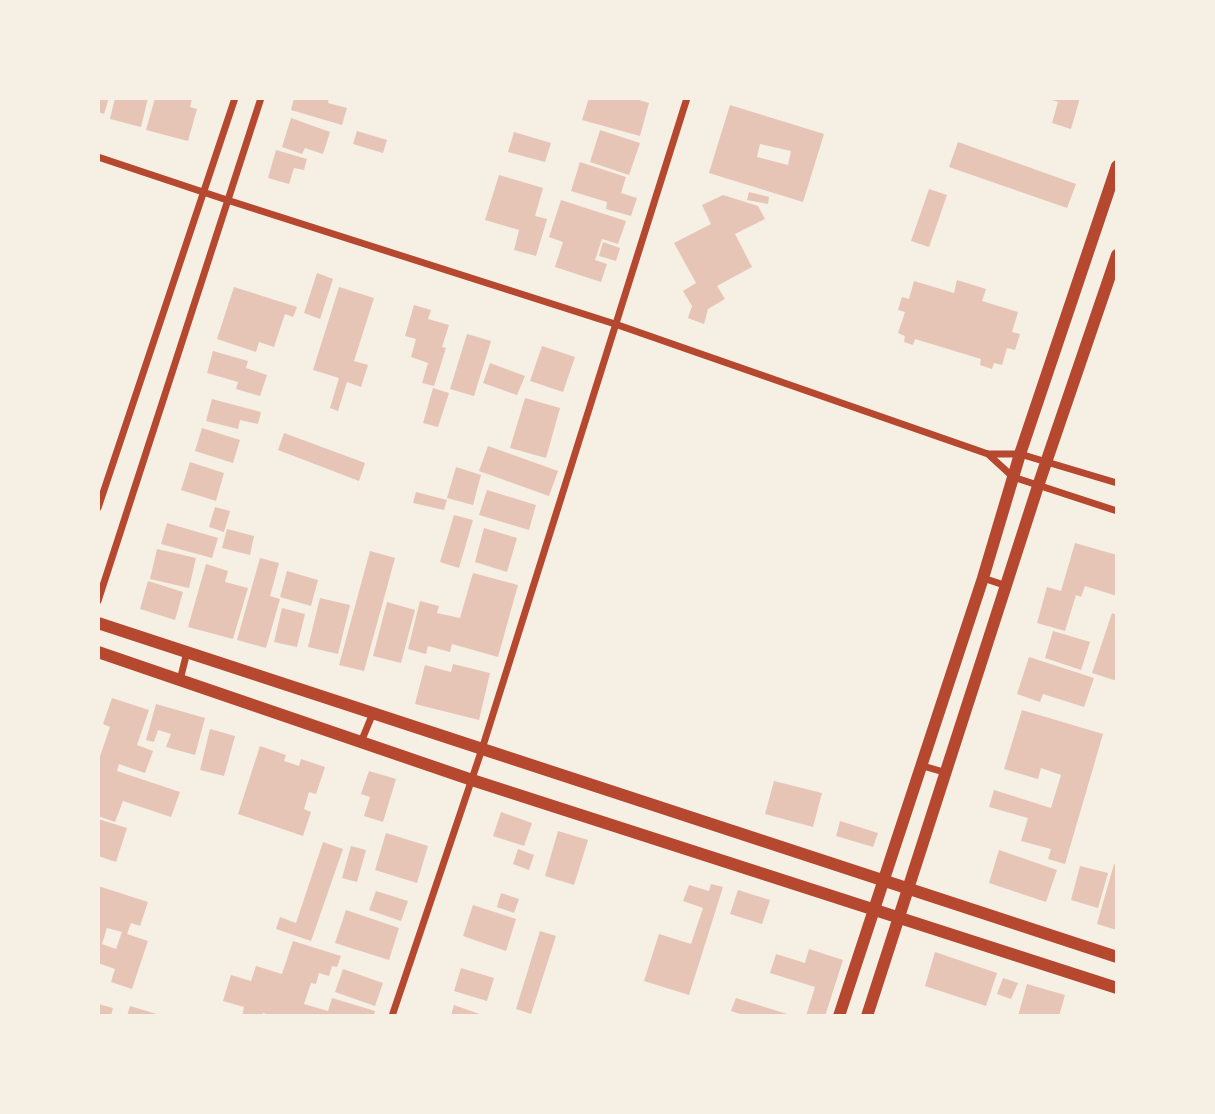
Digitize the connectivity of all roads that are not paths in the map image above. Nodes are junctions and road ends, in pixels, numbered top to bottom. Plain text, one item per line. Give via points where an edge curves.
1 (235, 98) edge
2 (261, 98) edge
3 (687, 98) edge
4 (98, 157) edge
5 (1117, 166) edge
6 (204, 193) junction
7 (227, 200) junction
8 (1117, 255) edge
9 (615, 324) junction
10 (988, 454) junction
11 (1020, 454) junction
12 (1048, 461) junction
13 (1013, 477) junction
14 (1117, 483) edge
15 (1038, 486) junction
16 (98, 508) edge
17 (1117, 511) edge
18 (983, 579) junction
19 (1007, 586) junction
20 (98, 601) edge
21 (98, 623) edge
22 (98, 652) edge
23 (187, 652) junction
24 (180, 680) junction
25 (373, 713) junction
26 (361, 742) junction
27 (482, 749) junction
28 (923, 766) junction
29 (947, 773) junction
30 (472, 780) junction
31 (883, 881) junction
32 (908, 890) junction
33 (873, 911) junction
34 (899, 919) junction
35 (1117, 957) edge
36 (1117, 988) edge
37 (391, 1016) edge
38 (839, 1016) edge
39 (867, 1016) edge

1 - 6 street
2 - 7 street
3 - 9 street
4 - 6 street
5 - 11 street
6 - 7 street
6 - 16 street
7 - 9 street
7 - 20 street
8 - 12 street
9 - 10 street
9 - 27 street
10 - 11 street
10 - 13 street
11 - 12 street
11 - 13 street
12 - 14 street
12 - 15 street
13 - 15 street
13 - 18 street
15 - 17 street
15 - 19 street
18 - 19 street
18 - 28 street
19 - 29 street
21 - 23 street
22 - 24 street
23 - 24 street
23 - 25 street
24 - 26 street
25 - 26 street
25 - 27 street
26 - 30 street
27 - 30 street
27 - 31 street
28 - 29 street
28 - 31 street
29 - 32 street
30 - 33 street
30 - 37 street
31 - 32 street
31 - 33 street
32 - 34 street
32 - 35 street
33 - 34 street
33 - 38 street
34 - 36 street
34 - 39 street

